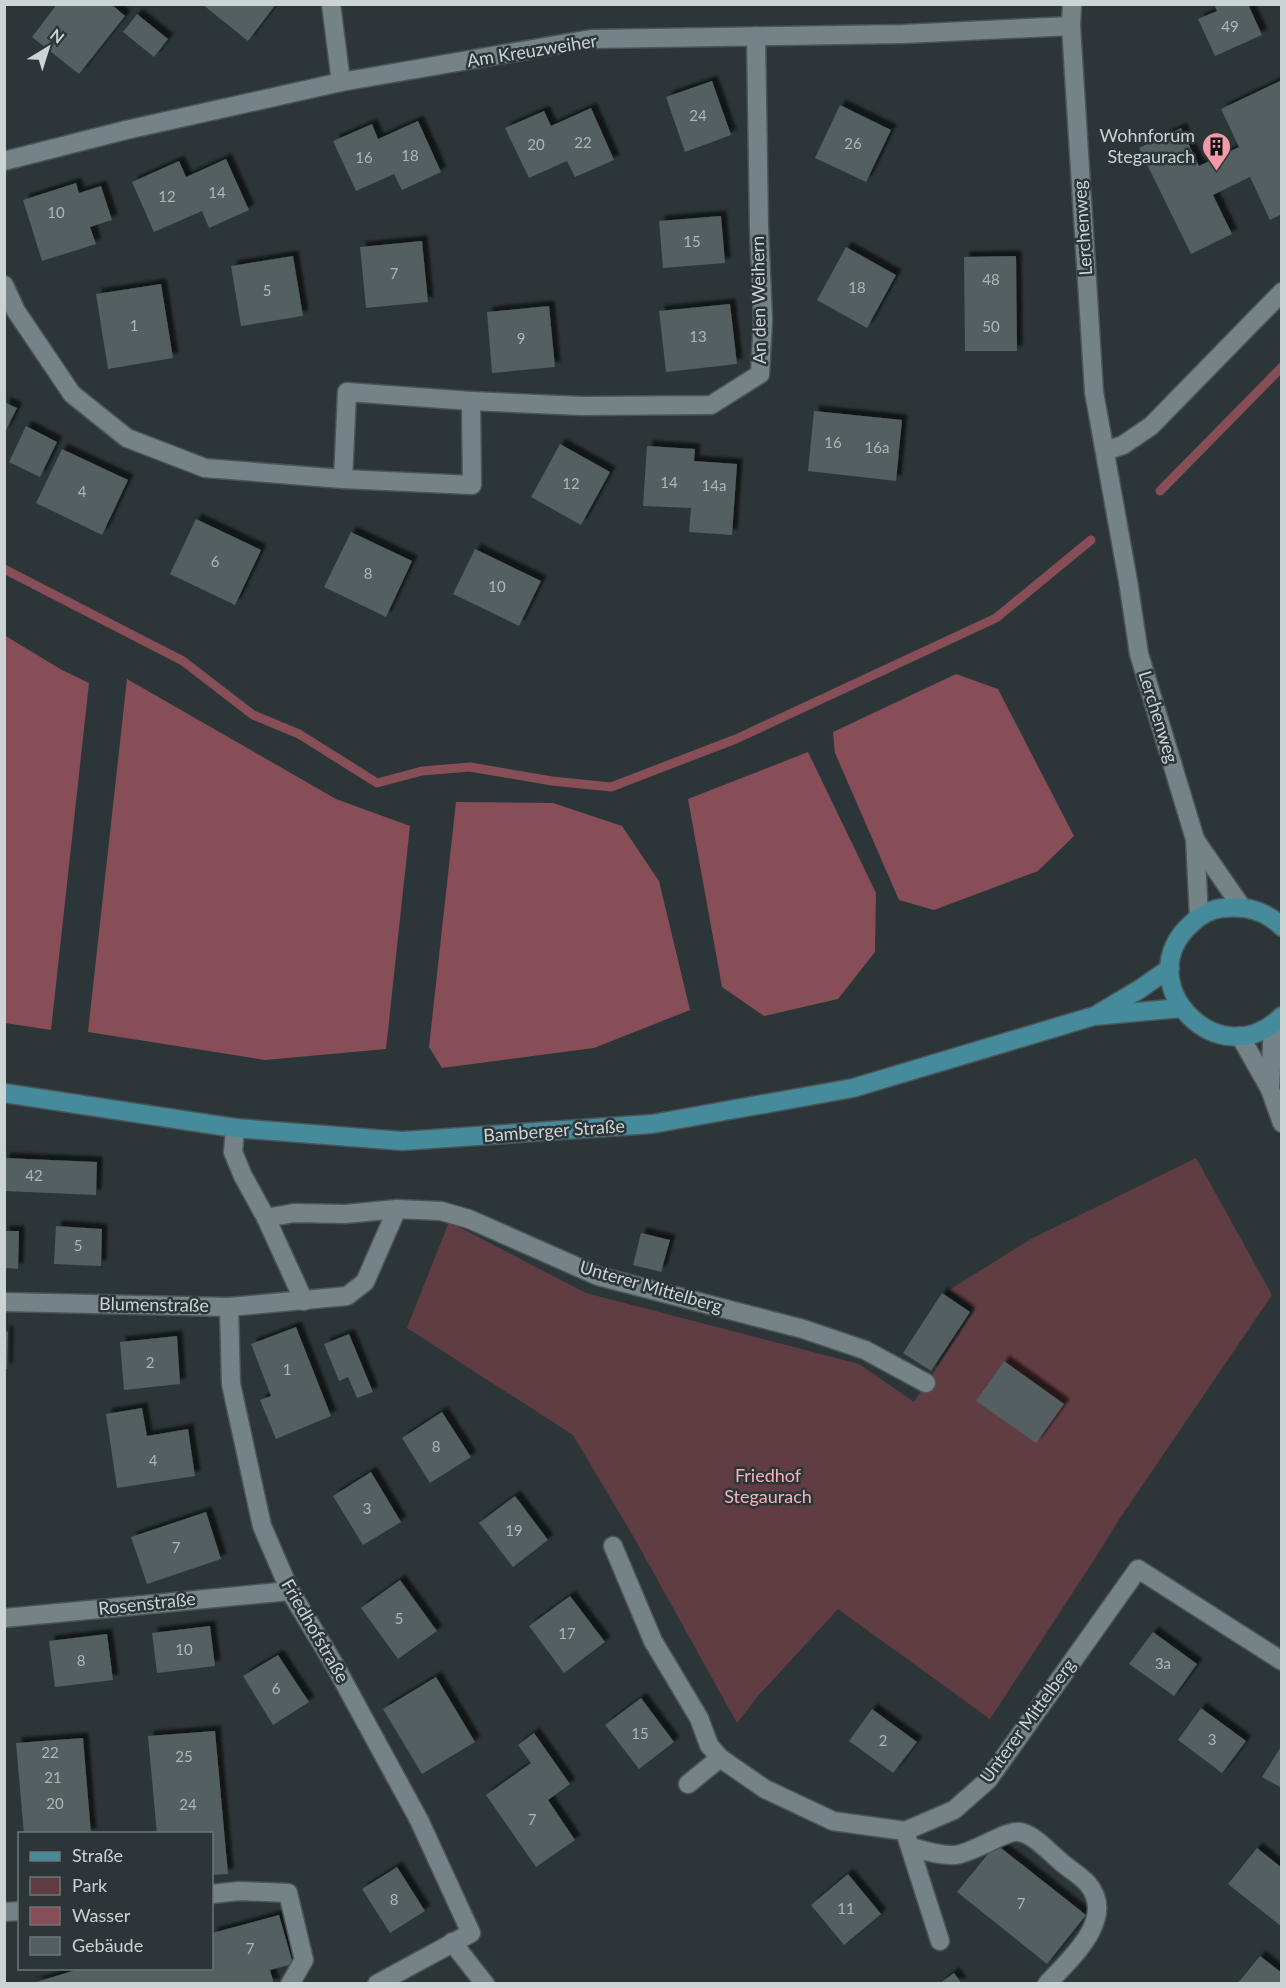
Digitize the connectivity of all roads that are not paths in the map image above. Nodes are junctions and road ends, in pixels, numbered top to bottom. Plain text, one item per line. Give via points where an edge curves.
1 (331, 4) edge
2 (1072, 4) edge
3 (1071, 26) junction
4 (756, 36) junction
5 (341, 82) junction
6 (4, 161) edge
7 (4, 285) edge
8 (1281, 292) edge
9 (471, 401) junction
10 (1105, 451) junction
11 (343, 479) junction
12 (1195, 839) junction
13 (1240, 906) junction
14 (1199, 917) junction
15 (1281, 927) edge
16 (1170, 968) junction
17 (1181, 1008) junction
18 (1094, 1016) junction
19 (1277, 1020) edge
20 (1240, 1036) junction
21 (1270, 1089) junction
22 (4, 1093) edge
23 (1281, 1123) edge
24 (235, 1128) junction
25 (397, 1209) junction
26 (266, 1218) junction
27 (304, 1301) junction
28 (4, 1302) edge
29 (229, 1307) junction
30 (926, 1383) dead end
31 (613, 1546) dead end
32 (290, 1591) junction
33 (4, 1618) edge
34 (1281, 1661) edge
35 (720, 1758) junction
36 (688, 1784) dead end
37 (908, 1839) junction
38 (213, 1894) edge
39 (940, 1941) dead end
40 (452, 1942) junction
41 (290, 1983) edge
42 (376, 1983) edge
43 (486, 1983) edge
44 (1047, 1983) edge

1 - 5 street
2 - 3 street, Lerchenweg
3 - 4 street, Am Kreuzweiher
3 - 10 street, Lerchenweg via 1094,392
4 - 5 street, Am Kreuzweiher via 591,39
4 - 9 street, An den Weihern via 763,320 760,374 711,405 582,406
5 - 6 street, Am Kreuzweiher via 126,129
7 - 11 street via 16,311 72,394 127,438 205,468
8 - 10 street via 1151,426 1123,445
9 - 11 street, An den Weihern via 347,392
9 - 11 street via 472,485
10 - 12 street, Lerchenweg via 1138,654
12 - 13 street, Lerchenweg
12 - 14 street, Lerchenweg
13 - 14 main road via 1219,908
13 - 15 main road via 1258,910
14 - 16 main road via 1174,948
16 - 17 main road
16 - 18 main road, Bamberger Straße
17 - 18 main road, Bamberger Straße
17 - 20 main road via 1207,1030
18 - 24 main road, Bamberger Straße via 853,1088 652,1124 402,1141
19 - 20 main road via 1258,1032
19 - 21 street
20 - 21 street
21 - 23 street
22 - 24 main road, Bamberger Straße
24 - 26 street via 233,1152
25 - 26 street, Unterer Mittelberg via 294,1213
25 - 27 street, Blumenstraße via 365,1282 347,1296
25 - 30 street, Unterer Mittelberg via 441,1211 469,1219 598,1276 803,1329 865,1350
26 - 27 street
27 - 29 street, Blumenstraße
28 - 29 street, Blumenstraße
29 - 32 street, Friedhofstraße via 231,1384 262,1526
31 - 35 street via 653,1641 699,1718 709,1745
32 - 33 street, Rosenstraße
32 - 40 street, Friedhofstraße via 419,1820 471,1933
34 - 37 street, Unterer Mittelberg via 1138,1569 988,1780 954,1810
35 - 36 street
35 - 37 street via 765,1789 832,1821
37 - 39 street
37 - 44 street via 934,1853 955,1855 1019,1832 1032,1838 1089,1885 1098,1907 1093,1930
38 - 41 street via 288,1893 304,1960
40 - 42 street
40 - 43 street

